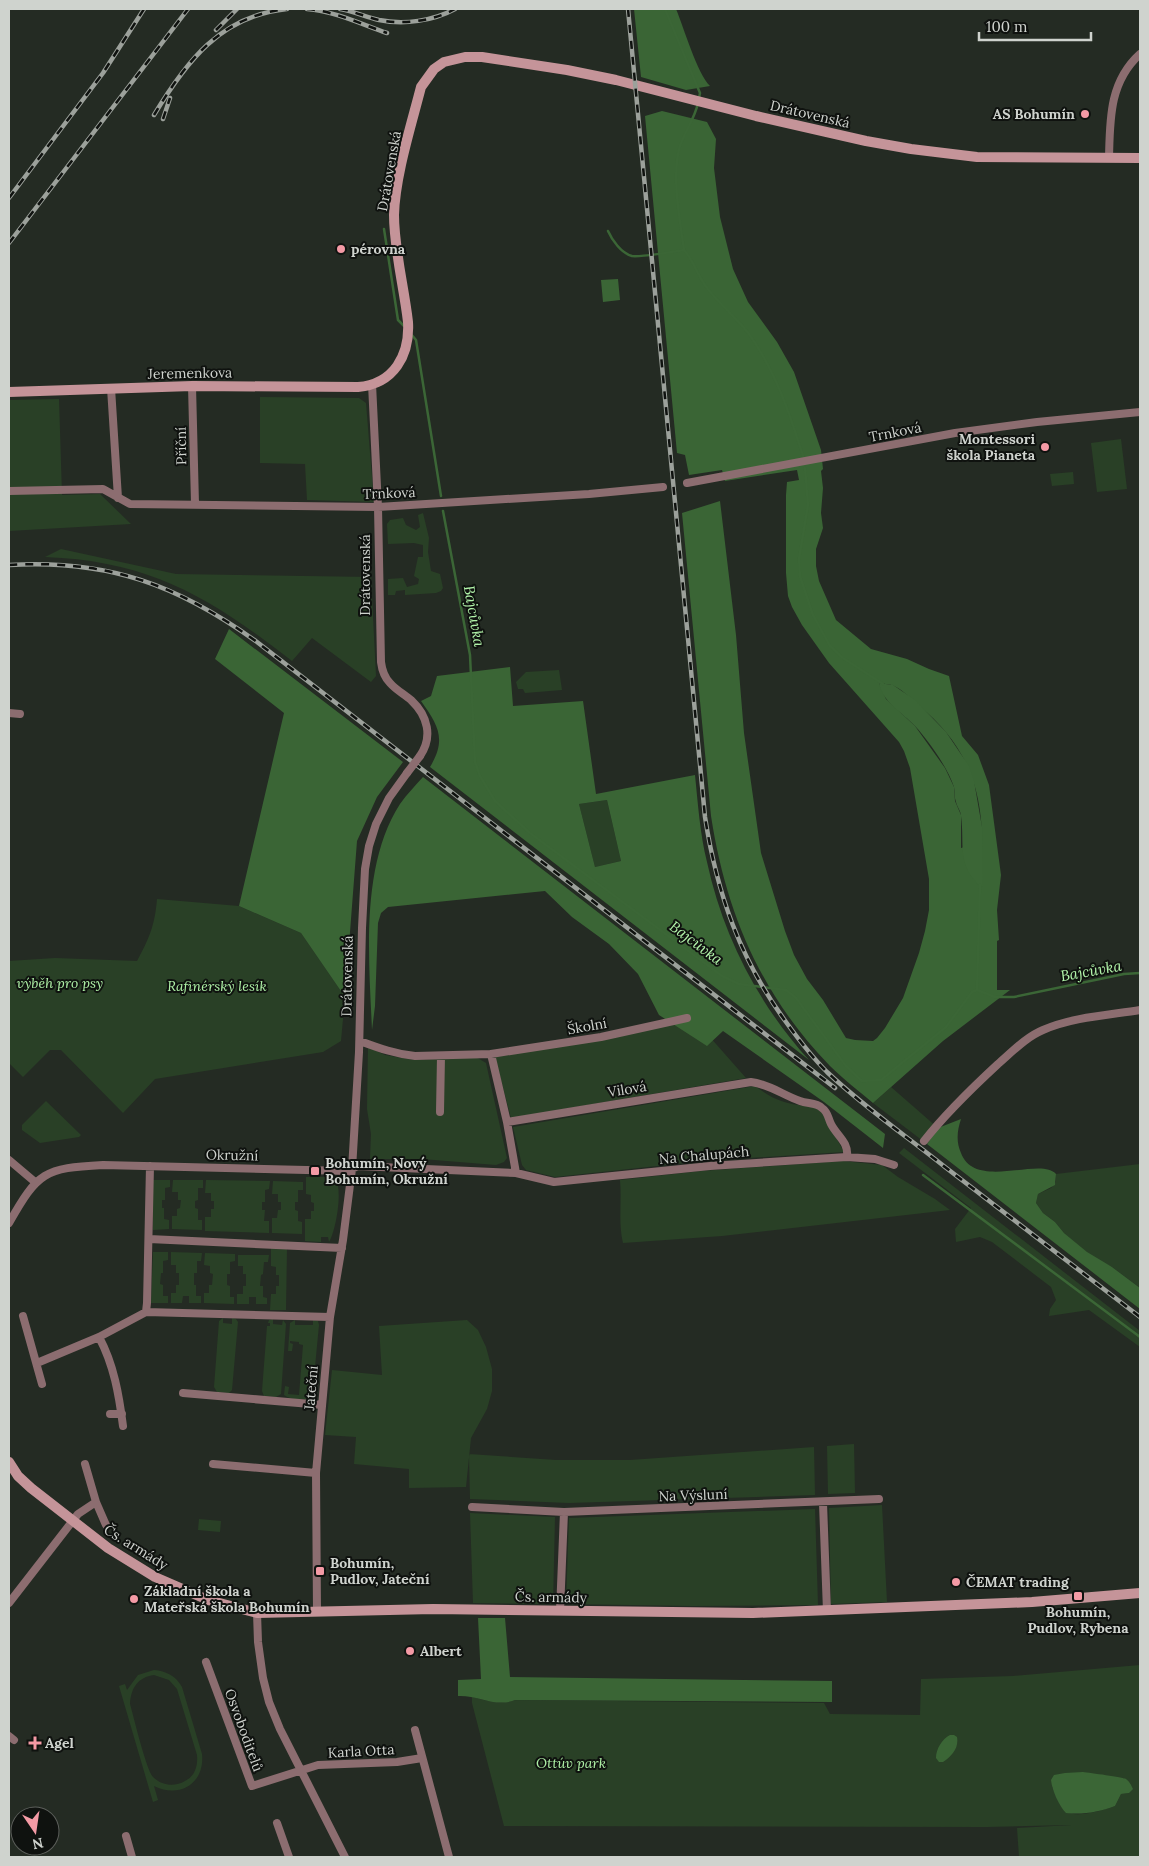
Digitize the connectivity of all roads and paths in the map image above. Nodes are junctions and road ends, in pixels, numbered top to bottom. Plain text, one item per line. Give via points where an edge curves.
1 (1140, 54) edge
2 (1109, 158) junction
3 (1140, 158) edge
4 (372, 384) junction
5 (192, 386) junction
6 (111, 388) junction
7 (9, 392) edge
8 (1140, 412) edge
9 (687, 483) dead end
10 (663, 487) dead end
11 (9, 491) edge
12 (118, 498) junction
13 (195, 504) junction
14 (378, 507) junction
15 (9, 713) edge
16 (20, 714) dead end
17 (1140, 1010) edge
18 (687, 1018) dead end
19 (360, 1041) junction
20 (491, 1054) junction
21 (441, 1056) junction
22 (440, 1112) dead end
23 (507, 1122) junction
24 (924, 1141) dead end
25 (847, 1157) junction
26 (9, 1160) edge
27 (894, 1164) dead end
28 (150, 1166) junction
29 (352, 1169) junction
30 (516, 1173) junction
31 (35, 1182) junction
32 (9, 1223) edge
33 (149, 1239) junction
34 (342, 1248) junction
35 (146, 1312) junction
36 (23, 1316) dead end
37 (330, 1317) junction
38 (99, 1337) junction
39 (37, 1363) junction
40 (42, 1384) dead end
41 (183, 1393) dead end
42 (322, 1405) junction
43 (110, 1414) dead end
44 (122, 1414) junction
45 (124, 1426) dead end
46 (9, 1462) edge
47 (85, 1464) dead end
48 (212, 1464) dead end
49 (316, 1473) junction
50 (879, 1499) dead end
51 (96, 1502) junction
52 (822, 1503) junction
53 (472, 1507) dead end
54 (564, 1512) junction
55 (72, 1521) junction
56 (106, 1525) dead end
57 (1140, 1593) edge
58 (9, 1603) edge
59 (317, 1611) junction
60 (560, 1611) junction
61 (827, 1611) junction
62 (257, 1612) junction
63 (206, 1662) dead end
64 (415, 1730) dead end
65 (422, 1758) junction
66 (301, 1770) junction
67 (277, 1823) dead end
68 (126, 1836) dead end
69 (132, 1857) edge
70 (289, 1857) edge
71 (344, 1857) edge
72 (449, 1857) edge

1 - 2 street via 1119,83 1111,107
2 - 3 street, Drátovenská
2 - 4 street, Drátovenská via 977,157 911,149 756,116 577,72 517,62 465,57 450,59 439,64 421,87 395,204 394,225 409,337 400,362 388,375
4 - 5 street, Jeremenkova via 358,387
4 - 14 street, Drátovenská
5 - 6 street, Jeremenkova
5 - 13 street, Příční
6 - 7 street, Jeremenkova
6 - 12 street
8 - 9 street, Trnková via 956,433
10 - 14 street, Trnková
11 - 12 street, Trnková via 103,489
12 - 13 street, Trnková via 130,504
13 - 14 street, Trnková
14 - 19 street, Drátovenská, bridge via 383,672 418,708 426,722 428,740 383,810 366,858
15 - 16 street
17 - 24 street via 1056,1025 1029,1037
18 - 20 street, Školní via 601,1037
19 - 21 street, Školní via 393,1054
19 - 29 street
20 - 21 street, Školní
20 - 23 street
21 - 22 street
23 - 25 street, Vilová via 751,1082 765,1084 784,1096 824,1108 831,1125 846,1143
23 - 30 street
25 - 27 street, Na Chalupách
25 - 30 street, Na Chalupách via 710,1166 554,1182
26 - 31 street
28 - 29 street, Okružní
28 - 31 street, Okružní via 71,1167
28 - 33 street
29 - 30 street, Na Chalupách via 358,1166
29 - 34 street, Jateční
31 - 32 street
33 - 34 street
33 - 35 street
34 - 37 street, Jateční
35 - 37 street
35 - 38 street
36 - 39 street
37 - 42 street, Jateční
38 - 39 street
38 - 44 street via 115,1376
39 - 40 street
41 - 42 street
42 - 49 street, Jateční
43 - 44 street
44 - 45 street
46 - 55 street, Čs. armády via 24,1482
47 - 51 street
48 - 49 street
49 - 59 street, Jateční
50 - 52 street, Na Výsluní
51 - 55 street via 80,1511
51 - 56 street
52 - 54 street, Na Výsluní
52 - 61 street
53 - 54 street, Na Výsluní
54 - 60 street
55 - 58 street
55 - 62 street, Čs. armády via 155,1577 208,1600
57 - 61 street, Čs. armády via 1032,1602
59 - 60 street, Čs. armády
59 - 62 street, Čs. armády
60 - 61 street, Čs. armády
62 - 66 street via 258,1642 269,1702
63 - 66 street, Osvoboditelů via 252,1786
64 - 65 street
65 - 66 street, Karla Otta via 318,1765
65 - 72 street
66 - 71 street
67 - 70 street
68 - 69 street

